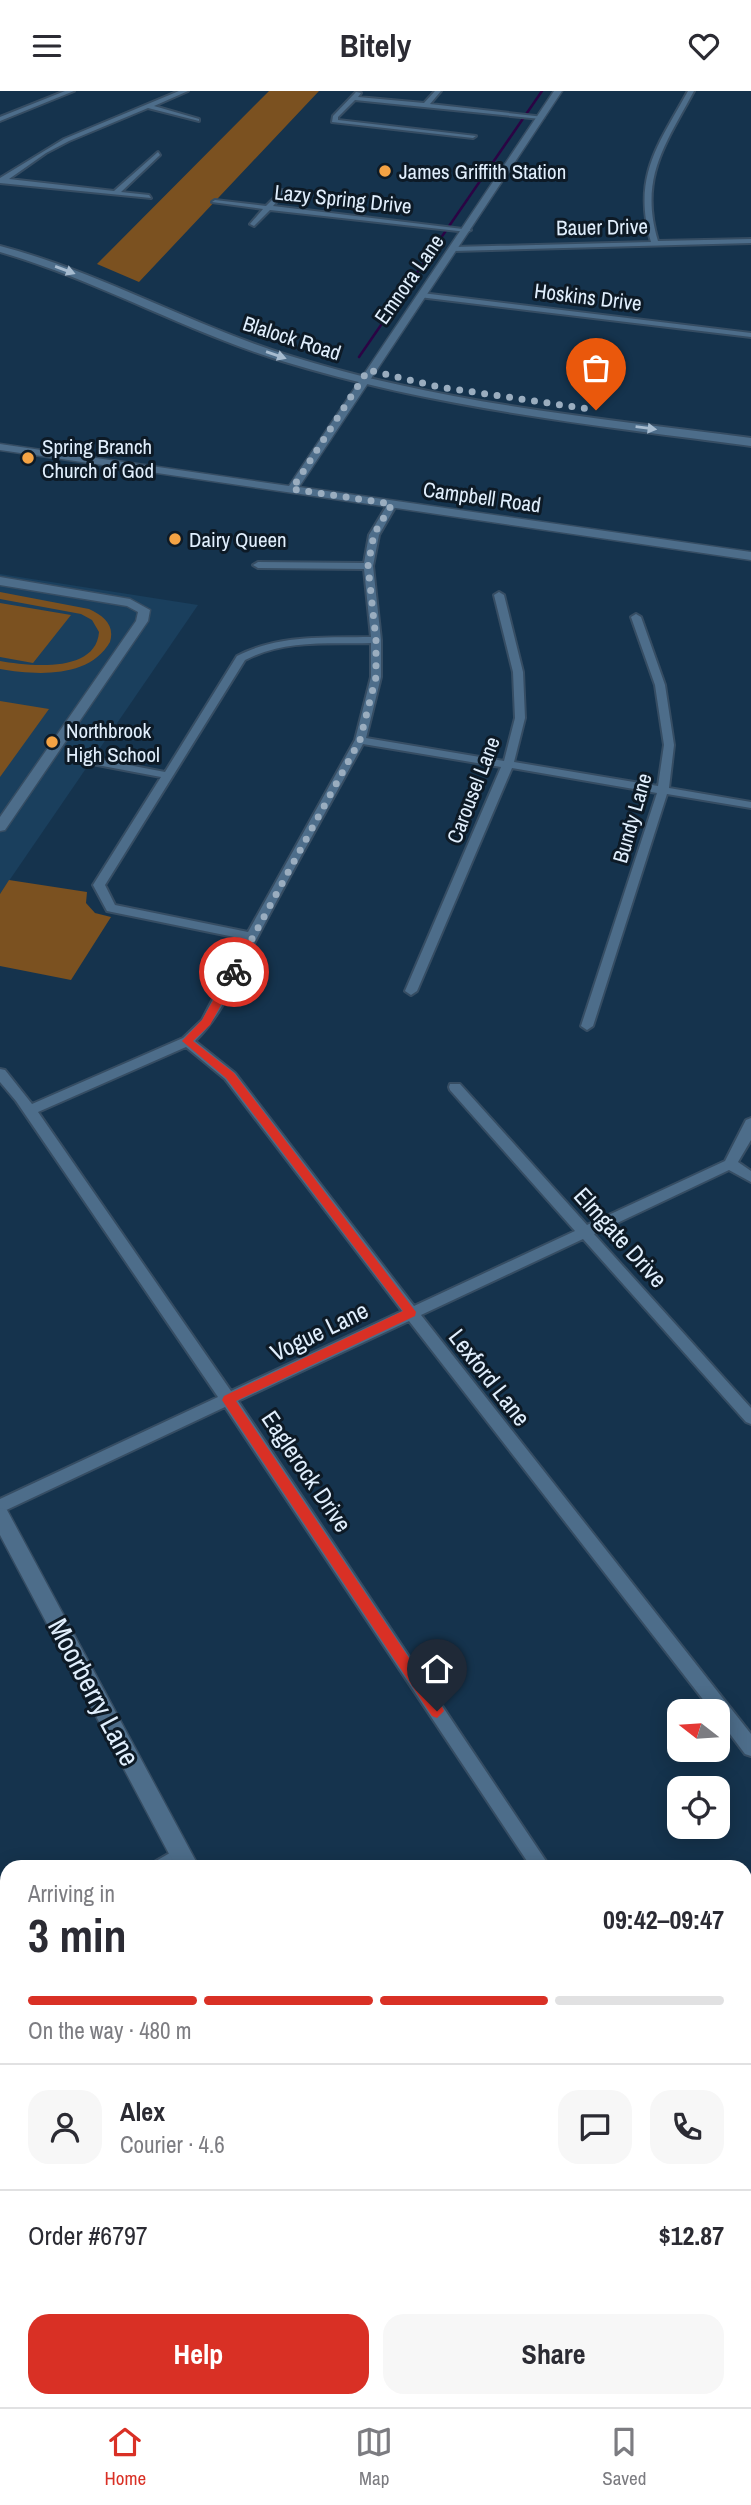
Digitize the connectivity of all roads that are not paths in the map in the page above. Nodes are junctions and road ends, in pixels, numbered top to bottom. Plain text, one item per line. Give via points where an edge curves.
1 (71, 91) edge
2 (185, 91) edge
3 (359, 91) edge
4 (438, 91) edge
5 (558, 91) edge
6 (691, 91) edge
7 (353, 98) junction
8 (148, 106) junction
9 (426, 106) junction
10 (539, 117) junction
11 (0, 119) edge
12 (197, 120) dead end
13 (473, 137) dead end
14 (158, 154) dead end
15 (1, 181) edge
16 (282, 192) dead end
17 (116, 193) junction
18 (149, 197) dead end
19 (215, 202) dead end
20 (267, 208) junction
21 (254, 224) dead end
22 (463, 229) junction
23 (0, 239) edge
24 (751, 241) edge
25 (655, 244) junction
26 (0, 249) edge
27 (454, 249) junction
28 (422, 295) junction
29 (751, 335) edge
30 (365, 376) junction
31 (592, 415) junction
32 (751, 431) edge
33 (751, 442) edge
34 (0, 446) edge
35 (292, 489) junction
36 (392, 504) junction
37 (751, 556) edge
38 (258, 565) dead end
39 (368, 566) junction
40 (0, 581) edge
41 (499, 595) dead end
42 (636, 617) dead end
43 (376, 640) junction
44 (360, 740) junction
45 (92, 761) dead end
46 (508, 764) junction
47 (165, 775) junction
48 (663, 790) junction
49 (751, 805) edge
50 (0, 827) edge
51 (251, 937) junction
52 (411, 991) dead end
53 (587, 1026) dead end
54 (187, 1041) junction
55 (0, 1073) edge
56 (456, 1087) dead end
57 (29, 1111) junction
58 (751, 1123) edge
59 (730, 1164) junction
60 (751, 1177) edge
61 (587, 1232) junction
62 (411, 1312) junction
63 (228, 1400) junction
64 (751, 1417) edge
65 (0, 1506) edge
66 (0, 1516) edge
67 (751, 1748) edge
68 (184, 1860) edge
69 (536, 1860) edge

1 - 11 street
2 - 8 street
3 - 7 street
4 - 9 street
5 - 10 street, Emnora Lane
6 - 25 street via 648,184 647,211
7 - 9 street
7 - 13 street via 335,122
8 - 12 street
8 - 15 street via 48,149
9 - 10 street
10 - 22 street, Emnora Lane
14 - 17 street
15 - 17 street
16 - 20 street
17 - 18 street
19 - 20 street, Lazy Spring Drive
20 - 21 street
20 - 22 street, Lazy Spring Drive
22 - 27 street, Emnora Lane
23 - 30 main road, Blalock Road via 91,268 228,326
24 - 25 street, Bauer Drive
25 - 27 street, Bauer Drive
26 -> 30 main road, Blalock Road via 83,277 282,358
27 - 28 street, Emnora Lane
28 - 29 street, Hoskins Drive
28 - 30 street, Emnora Lane
30 - 31 main road, Blalock Road via 504,409
30 - 35 street, Emnora Lane
31 - 32 main road, Blalock Road
31 -> 33 main road, Blalock Road
34 - 35 street, Campbell Road
35 - 36 street, Campbell Road
36 - 37 street, Campbell Road
36 - 39 street via 374,534
38 - 39 street
39 - 43 street
40 - 50 street via 130,603 144,610 142,621
41 - 46 street, Carousel Lane via 518,672 520,718
42 - 48 street, Bundy Lane via 660,685 669,745
43 - 44 street via 376,677
43 - 47 street via 275,643 241,658
44 - 46 street
44 - 51 street
45 - 47 street
46 - 48 street
46 - 52 street, Carousel Lane
47 - 51 street via 99,885 108,903 111,908
48 - 49 street
48 - 53 street, Bundy Lane
51 - 54 street via 206,1023
54 - 57 street
54 - 62 street, Lexford Lane via 230,1076
55 - 57 street, Eaglerock Drive
56 - 61 street, Elmgate Drive
57 - 63 street, Eaglerock Drive
58 - 59 street
59 - 60 street
59 - 61 street, Vogue Lane
61 - 62 street, Vogue Lane
61 - 64 street, Elmgate Drive
62 - 63 street, Vogue Lane
62 - 67 street, Lexford Lane
63 - 65 street, Vogue Lane
63 - 69 street, Eaglerock Drive
66 - 68 street, Moorberry Lane

